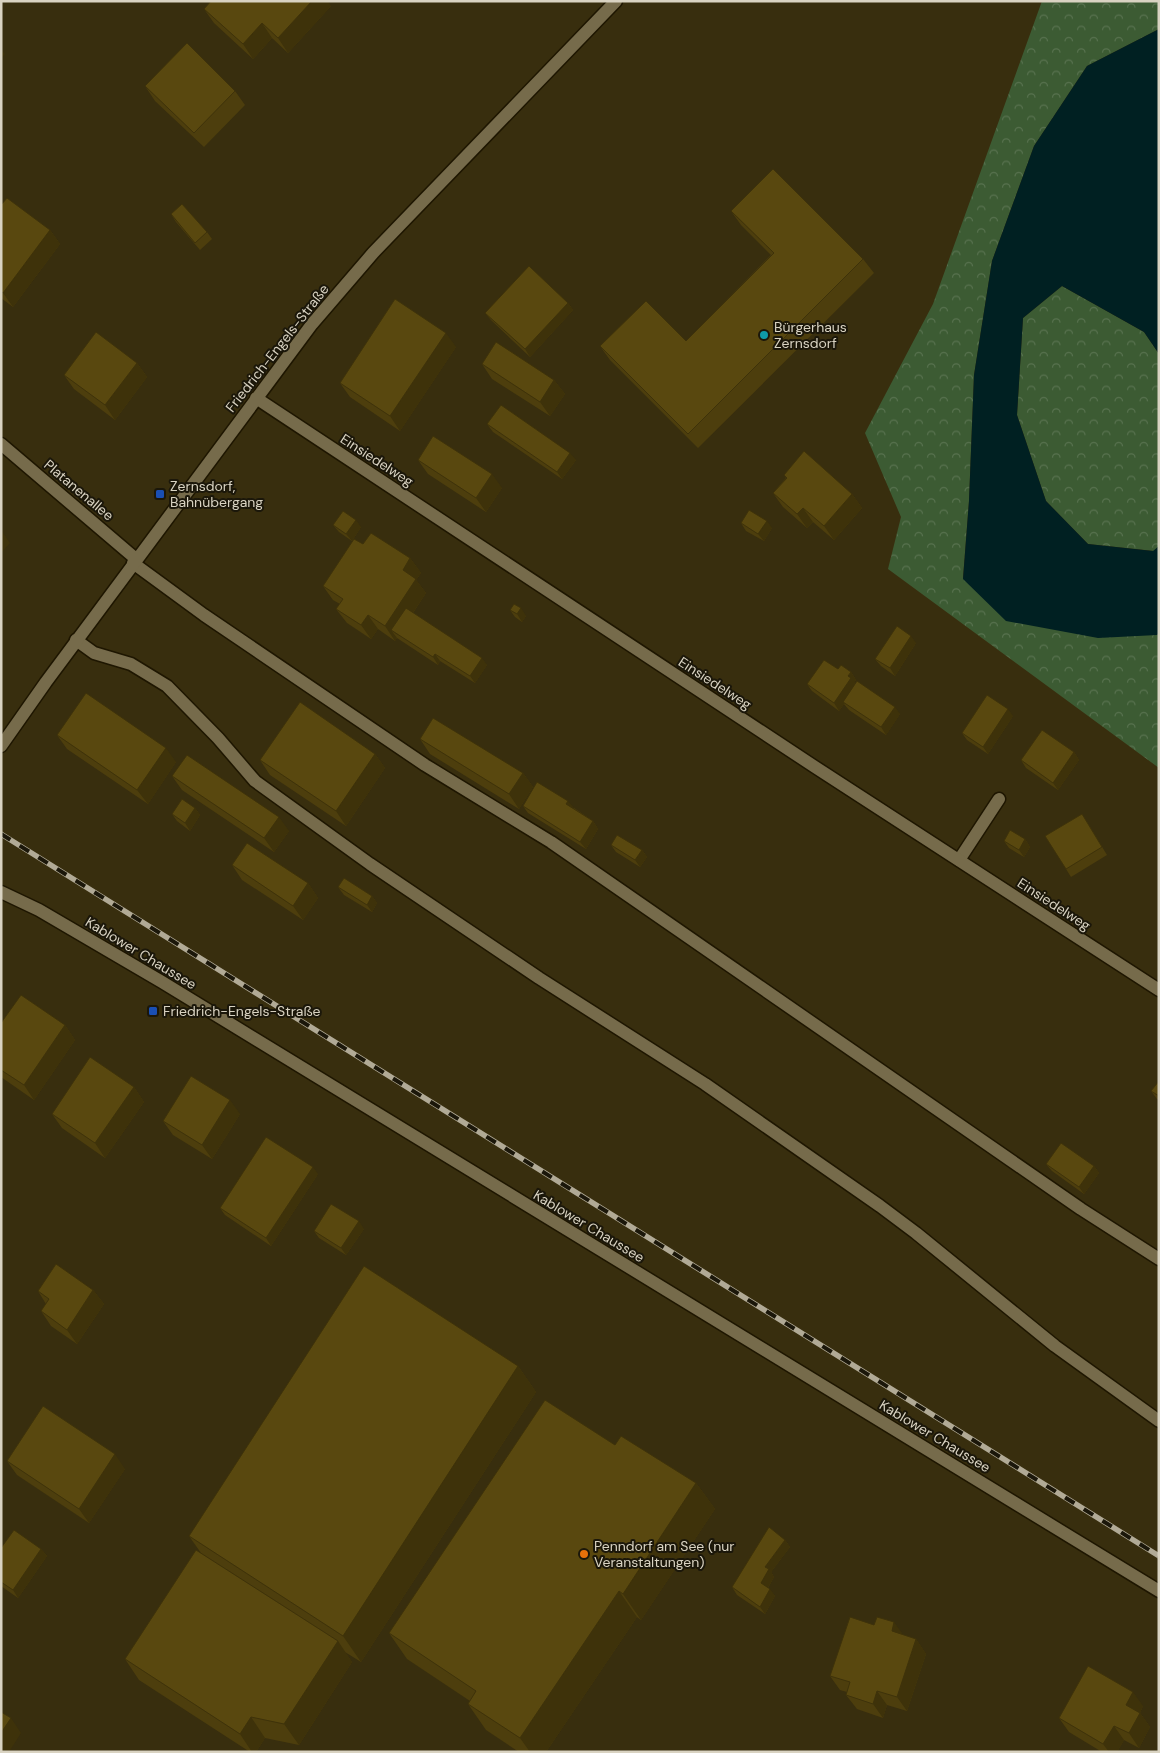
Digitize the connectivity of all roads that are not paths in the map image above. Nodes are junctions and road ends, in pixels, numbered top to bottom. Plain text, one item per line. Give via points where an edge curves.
1 (616, 1) edge
2 (256, 398) junction
3 (1, 444) edge
4 (135, 561) junction
5 (76, 640) junction
6 (1, 746) edge
7 (999, 799) dead end
8 (959, 860) junction
9 (1, 892) edge
10 (1159, 990) edge
11 (1159, 1259) edge
12 (1159, 1421) edge
13 (1159, 1591) edge

1 - 2 street, Friedrich-Engels-Straße via 373,253 312,324
2 - 4 street, Friedrich-Engels-Straße
2 - 8 street, Einsiedelweg
3 - 4 street, Platanenallee
4 - 5 street, Friedrich-Engels-Straße
4 - 11 street, Platanenallee via 204,616 425,764 551,842 1081,1209
5 - 6 street, Friedrich-Engels-Straße
5 - 12 street via 94,653 131,664 167,686 255,781 370,864 539,978 705,1084 872,1201 1055,1346
7 - 8 street
8 - 10 street, Einsiedelweg
9 - 13 street, Kablower Chaussee via 162,982

